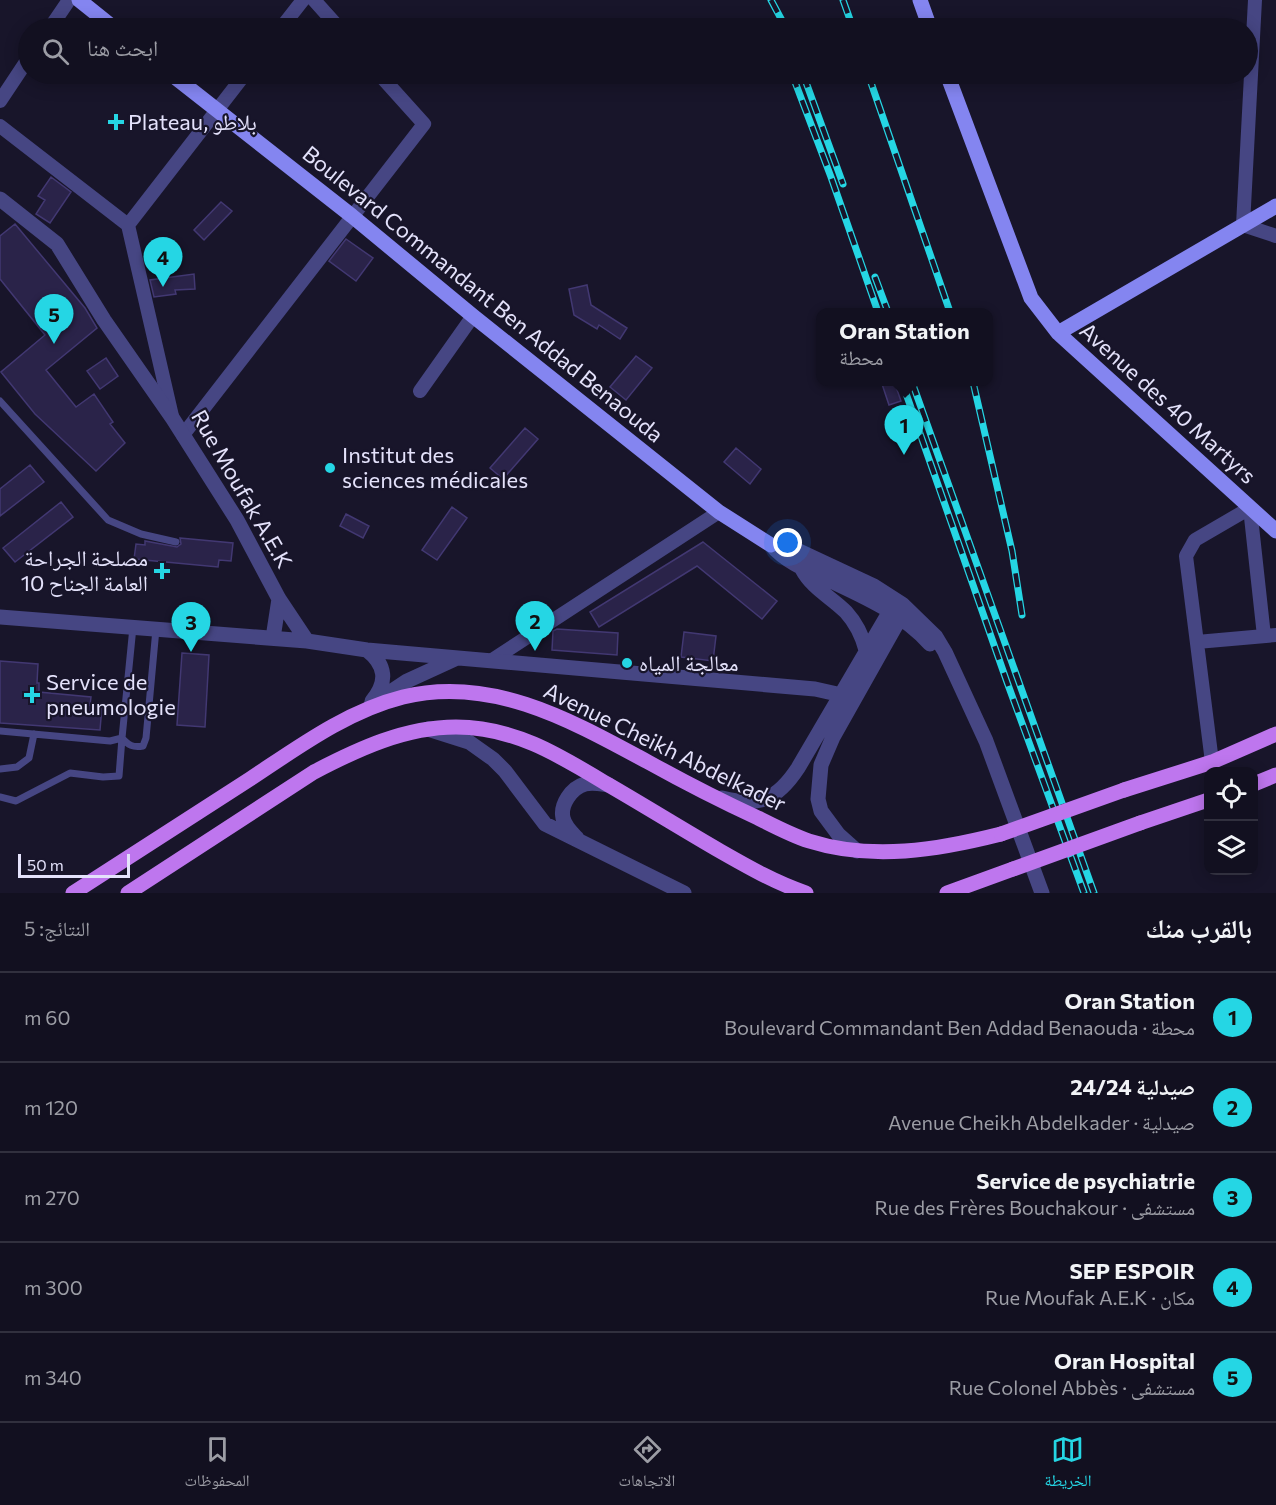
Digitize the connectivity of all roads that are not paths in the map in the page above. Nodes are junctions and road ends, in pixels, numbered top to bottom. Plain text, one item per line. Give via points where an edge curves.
1 (69, 0) edge
2 (79, 0) edge
3 (303, 0) edge
4 (314, 0) edge
5 (920, 0) edge
6 (1255, 0) edge
7 (57, 18) edge
8 (102, 18) edge
9 (289, 18) edge
10 (330, 18) edge
11 (926, 18) edge
12 (1254, 18) edge
13 (18, 74) edge
14 (184, 84) edge
15 (237, 84) edge
16 (388, 84) edge
17 (951, 84) edge
18 (1251, 84) edge
19 (0, 101) edge
20 (217, 110) junction
21 (0, 126) edge
22 (0, 199) edge
23 (1276, 206) edge
24 (352, 216) junction
25 (128, 225) junction
26 (1244, 225) junction
27 (1276, 236) edge
28 (473, 316) junction
29 (1058, 333) junction
30 (420, 391) dead end
31 (0, 401) edge
32 (173, 419) junction
33 (183, 435) junction
34 (1250, 508) junction
35 (719, 512) junction
36 (1276, 531) edge
37 (176, 543) dead end
38 (771, 545) junction
39 (801, 568) junction
40 (279, 599) junction
41 (897, 611) junction
42 (0, 617) edge
43 (133, 627) junction
44 (156, 629) junction
45 (1270, 636) edge
46 (273, 638) junction
47 (307, 641) junction
48 (1197, 642) junction
49 (367, 650) junction
50 (866, 650) junction
51 (458, 658) junction
52 (492, 660) junction
53 (852, 675) junction
54 (808, 688) junction
55 (848, 696) junction
56 (365, 709) junction
57 (428, 729) junction
58 (0, 731) edge
59 (34, 734) junction
60 (1276, 734) edge
61 (122, 738) junction
62 (1212, 762) junction
63 (0, 768) edge
64 (1276, 775) edge
65 (1258, 782) edge
66 (609, 785) junction
67 (706, 793) junction
68 (0, 797) edge
69 (1204, 802) edge
70 (581, 842) junction
71 (857, 851) junction
72 (74, 893) edge
73 (128, 893) edge
74 (684, 893) edge
75 (806, 893) edge
76 (947, 893) edge
77 (1042, 893) edge

1 - 7 street
2 - 8 main road
3 - 9 street
4 - 10 street
5 - 11 main road
6 - 12 street
13 - 19 street
14 - 20 main road, Boulevard Commandant Ben Addad Benaouda
15 - 20 street
16 - 24 street via 424,124
17 - 29 main road, Avenue des 40 Martyrs via 1031,298
18 - 26 street
20 - 24 main road, Boulevard Commandant Ben Addad Benaouda
20 - 25 street
21 - 25 street
22 - 32 street via 57,244
23 - 26 main road
24 - 28 main road, Boulevard Commandant Ben Addad Benaouda
24 - 33 street
25 - 32 street, Rue Moufak A.E.K
26 - 27 street
26 - 29 main road
28 - 30 street
28 - 35 main road, Boulevard Commandant Ben Addad Benaouda
29 - 34 main road, Avenue des 40 Martyrs
31 - 37 lane via 108,520
32 - 33 street, Rue Moufak A.E.K
33 - 40 street, Rue Moufak A.E.K via 237,520
34 - 36 main road, Avenue des 40 Martyrs
34 - 45 street
34 - 48 street via 1195,540 1186,556
35 - 38 main road, Boulevard Commandant Ben Addad Benaouda
35 - 52 street
38 - 39 street, Boulevard Commandant Ben Addad Benaouda
38 - 41 street, Boulevard Commandant Ben Addad Benaouda via 797,550 874,586
39 - 41 street, Boulevard Commandant Ben Addad Benaouda
39 - 50 street via 814,586 852,620
40 - 46 street, Rue Moufak A.E.K
40 - 47 street, Rue Moufak A.E.K
41 - 50 street
41 - 55 street
41 - 77 street, Boulevard Commandant Ben Addad Benaouda via 949,662 986,741
42 - 43 street
43 - 44 street
43 - 61 lane
44 - 46 street
44 - 61 lane via 146,738 143,746 137,747
45 - 48 street
46 - 47 street
47 - 49 street
48 - 62 street
49 - 51 street
49 - 56 street via 380,663 383,677 379,691
50 - 53 street
51 - 52 street
51 - 56 street via 407,681
52 - 54 street
53 - 54 street
53 - 55 street
54 - 55 street
55 - 67 street via 791,779 771,798 747,802
55 - 71 street via 824,758 818,799 826,820
56 - 67 main road, Avenue Cheikh Abdelkader via 426,693 479,692 503,696 599,735
56 - 72 main road, Avenue Cheikh Abdelkader via 280,759
57 - 66 main road via 455,727 504,732 546,749
57 - 70 street via 481,750 505,771 545,824
57 - 73 main road via 387,739 329,764
58 - 59 lane
59 - 61 lane via 110,741
59 - 63 lane via 29,758 17,767
60 - 62 main road, Avenue Cheikh Abdelkader
61 - 68 lane via 119,776 70,773 16,801
62 - 71 main road, Avenue Cheikh Abdelkader, bridge via 1001,834 935,848
64 - 65 main road
66 - 70 street via 584,784 568,797 563,818 568,830
66 - 75 main road via 757,872
67 - 71 main road, Avenue Cheikh Abdelkader via 809,841
69 - 76 main road, bridge
70 - 74 street

